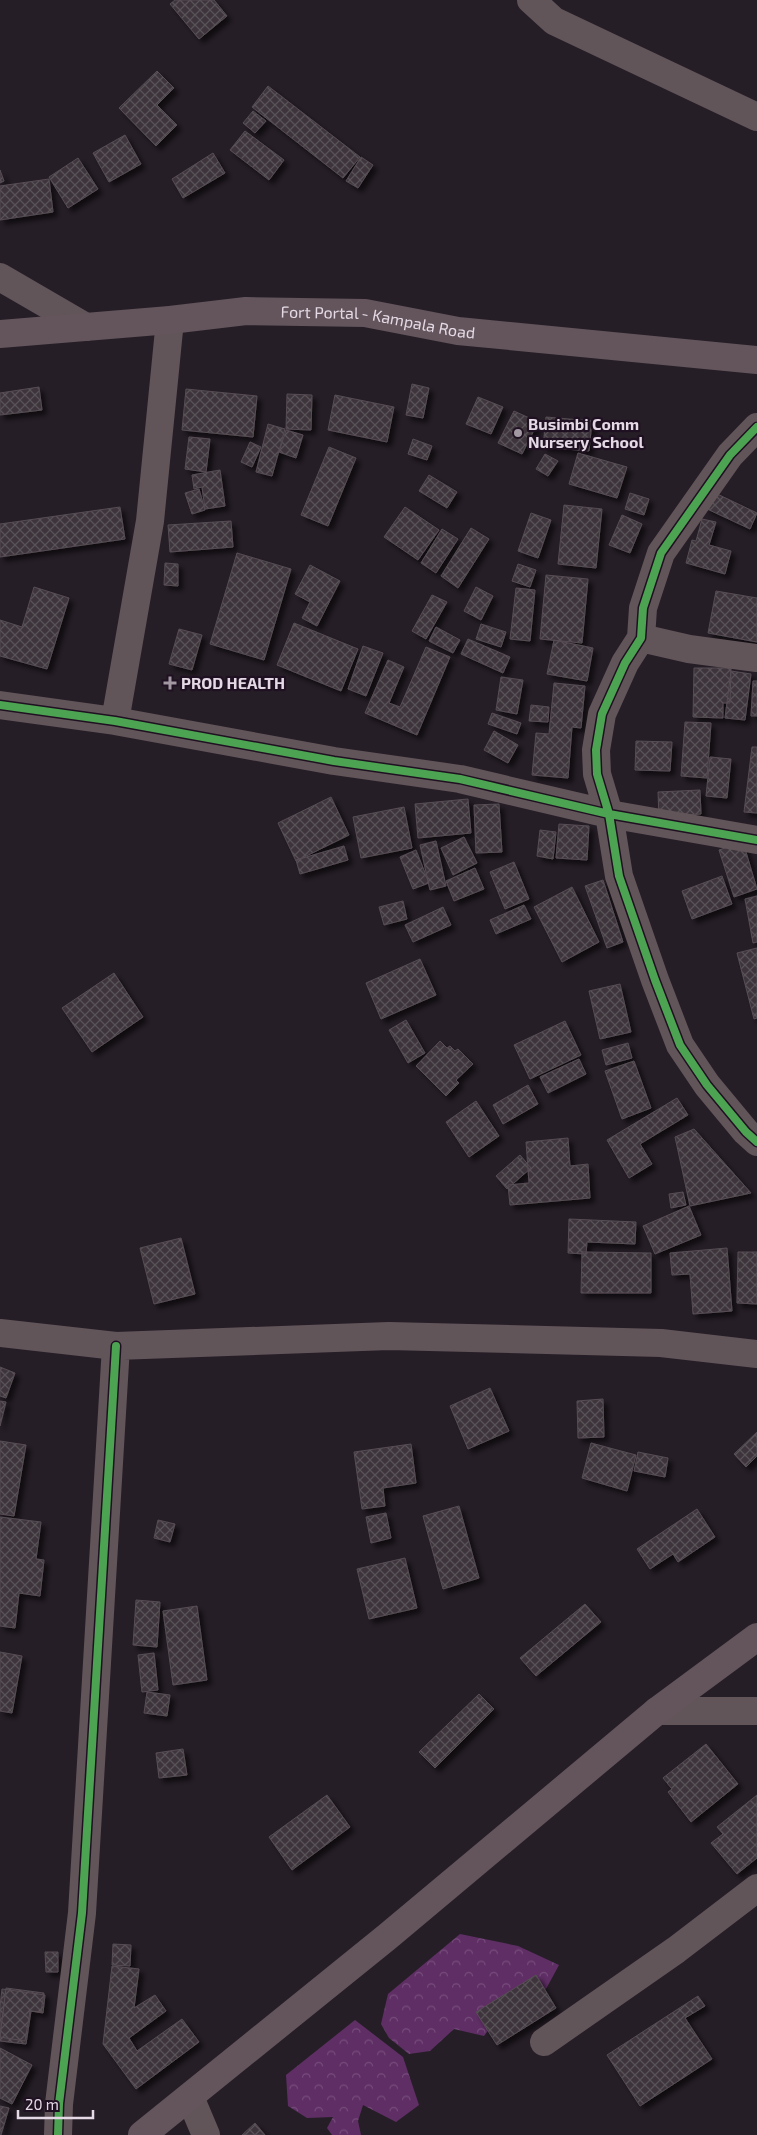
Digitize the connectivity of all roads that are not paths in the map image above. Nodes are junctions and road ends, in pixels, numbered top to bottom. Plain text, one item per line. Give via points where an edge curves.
1 (531, 0) edge
2 (757, 118) edge
3 (1, 278) edge
4 (170, 320) junction
5 (86, 326) junction
6 (0, 334) edge
7 (757, 360) edge
8 (757, 427) edge
9 (641, 638) junction
10 (757, 658) edge
11 (0, 705) edge
12 (115, 721) junction
13 (609, 814) junction
14 (757, 840) edge
15 (757, 1142) edge
16 (0, 1333) edge
17 (116, 1346) junction
18 (757, 1354) edge
19 (757, 1637) edge
20 (657, 1711) junction
21 (757, 1711) edge
22 (757, 1888) edge
23 (544, 2042) dead end
24 (190, 2097) junction
25 (58, 2135) edge
26 (142, 2135) edge
27 (206, 2135) edge

1 - 2 street via 554,21
3 - 5 street
4 - 5 main road, Fort Portal - Kampala Road
4 - 7 main road, Fort Portal - Kampala Road via 246,311 365,313 458,331
4 - 12 street via 150,521
5 - 6 main road, Fort Portal - Kampala Road
8 - 9 street via 730,455 661,553 643,608
9 - 10 street via 689,649
9 - 13 street via 625,663 602,714 596,774
11 - 12 street
12 - 13 street via 334,761 460,778
13 - 14 street
13 - 15 street via 619,876 680,1045 713,1092
16 - 17 street
17 - 18 street via 389,1336 661,1343
17 - 25 street via 82,1913
19 - 20 main road
20 - 21 street
20 - 24 main road
22 - 23 street via 676,1950
24 - 26 main road
24 - 27 street

